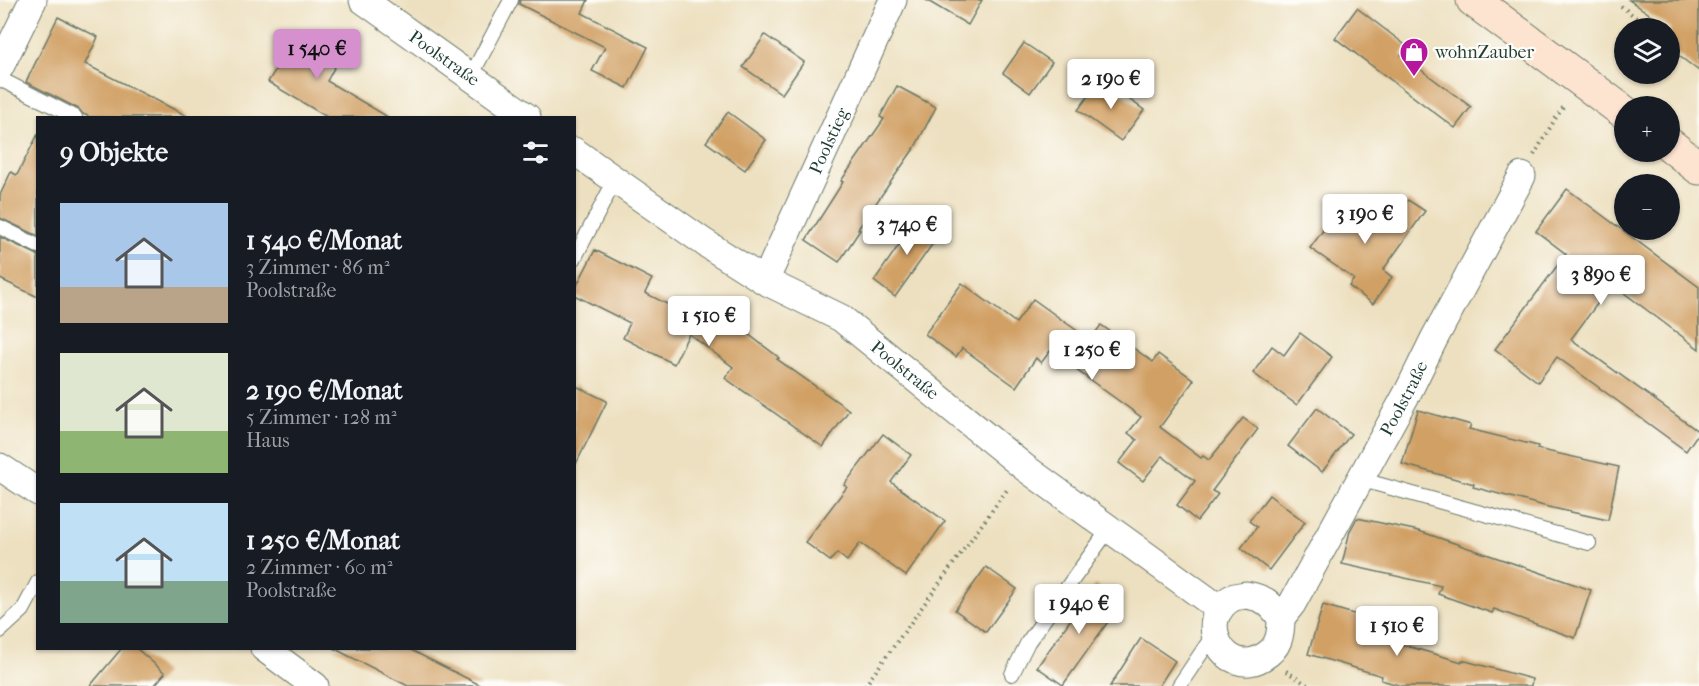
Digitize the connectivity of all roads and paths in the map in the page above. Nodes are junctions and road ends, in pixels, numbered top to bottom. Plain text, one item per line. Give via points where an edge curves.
1 (33, 0) edge
2 (363, 0) edge
3 (510, 0) edge
4 (893, 0) edge
5 (1473, 0) edge
6 (1621, 6) dead end
7 (1637, 18) edge
8 (0, 67) edge
9 (471, 76) junction
10 (0, 79) edge
11 (1568, 102) dead end
12 (1614, 104) edge
13 (73, 116) edge
14 (526, 116) edge
15 (576, 152) edge
16 (1680, 154) edge
17 (1699, 168) edge
18 (1522, 176) joint
19 (615, 180) junction
20 (0, 226) edge
21 (36, 245) edge
22 (576, 255) edge
23 (765, 281) junction
24 (0, 467) edge
25 (1024, 467) junction
26 (1359, 479) junction
27 (36, 491) edge
28 (1108, 529) junction
29 (1589, 543) dead end
30 (36, 586) edge
31 (1281, 618) junction
32 (1217, 621) junction
33 (0, 632) edge
34 (267, 650) edge
35 (1012, 674) dead end
36 (315, 686) edge
37 (865, 686) edge
38 (1179, 686) edge

1 - 8 street
2 - 9 street, Poolstraße
3 - 9 lane
4 - 23 street, Poolstieg
5 - 12 main road
6 - 7 path
9 - 14 street, Poolstraße
10 - 13 lane
11 - 18 path
15 - 19 street, Poolstraße
16 - 17 main road
18 - 26 street, Poolstraße
19 - 22 lane
19 - 23 street, Poolstraße
20 - 21 lane
23 - 25 street, Poolstraße via 840,318
24 - 27 street
25 - 28 street, Poolstraße
25 - 37 path
26 - 29 lane
26 - 31 street, Poolstraße
28 - 32 street, Poolstraße
28 - 35 lane via 1028,642
30 - 33 lane via 23,610
31 - 32 street via 1271,604 1245,595 1232,598
31 - 32 street, Poolstraße via 1280,639 1270,653 1257,661 1243,662 1229,657 1219,647
32 - 38 lane
34 - 36 street

